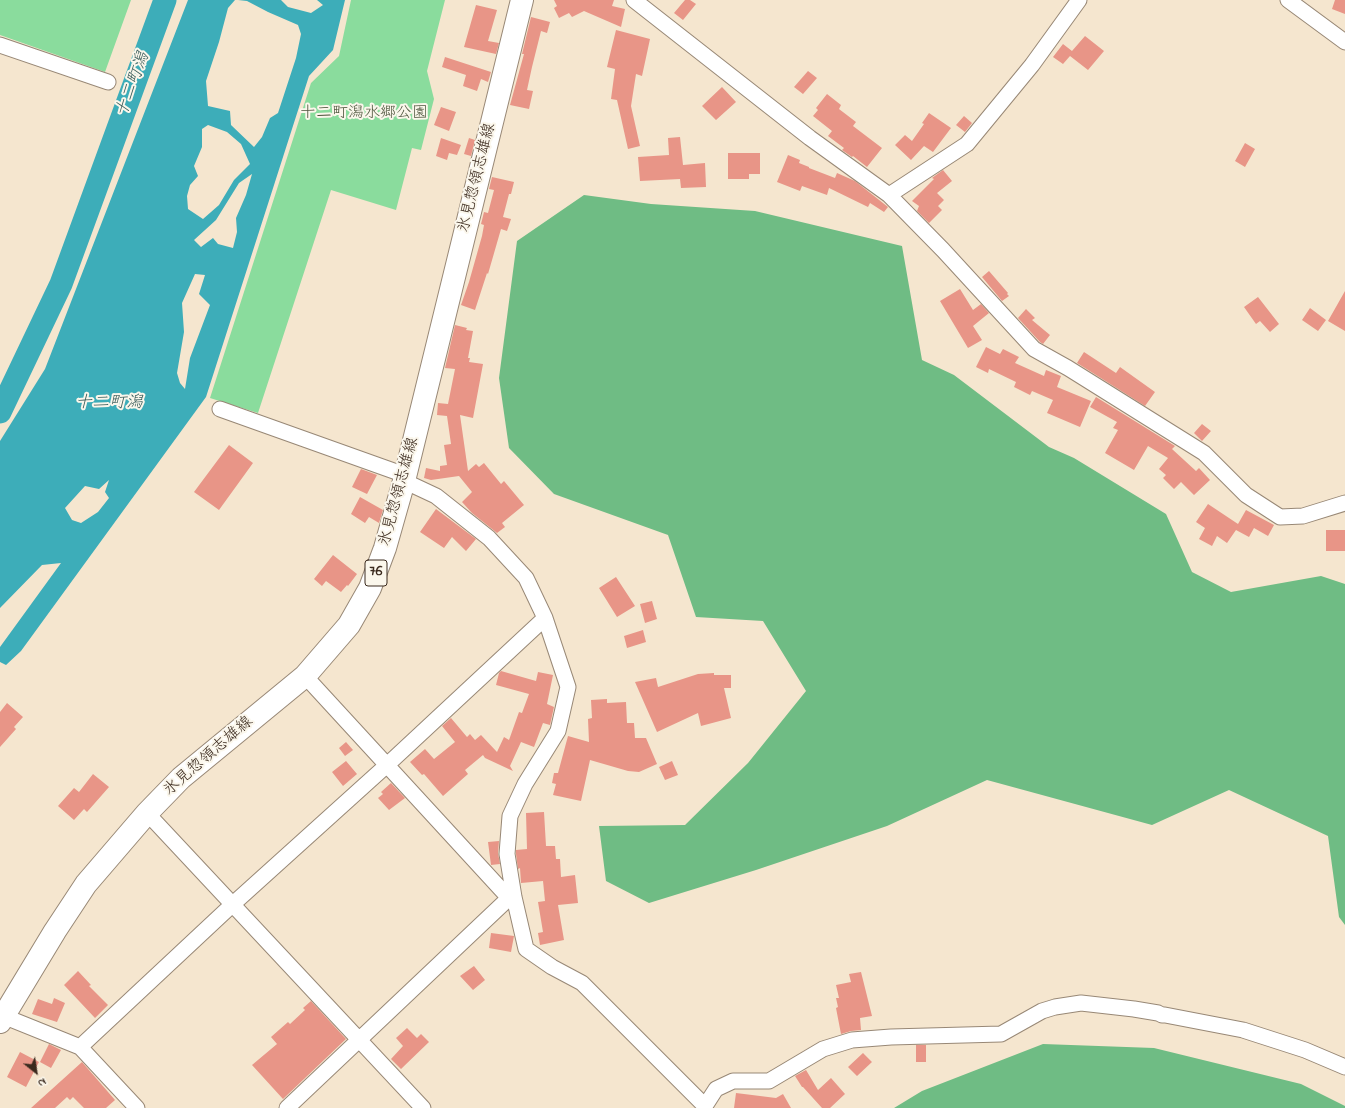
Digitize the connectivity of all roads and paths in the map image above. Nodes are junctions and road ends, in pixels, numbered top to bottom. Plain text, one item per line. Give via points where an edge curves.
1 (522, 0) edge
2 (634, 0) edge
3 (1079, 0) edge
4 (1288, 0) edge
5 (1345, 42) edge
6 (0, 45) edge
7 (108, 82) dead end
8 (890, 195) junction
9 (220, 409) dead end
10 (405, 478) junction
11 (1345, 502) edge
12 (545, 618) junction
13 (305, 676) junction
14 (387, 765) junction
15 (147, 813) junction
16 (512, 897) junction
17 (233, 904) junction
18 (2, 1019) edge
19 (360, 1040) junction
20 (80, 1047) junction
21 (1345, 1067) edge
22 (705, 1107) edge
23 (137, 1108) edge
24 (287, 1108) edge
25 (423, 1108) edge

1 - 10 main road, 氷見惣領志雄線 / 76
2 - 8 street via 810,138
3 - 8 street via 1032,65 967,144
4 - 5 street
6 - 7 street
8 - 11 street via 1034,349 1204,453 1246,495 1280,517 1303,516
9 - 10 street
10 - 12 street via 436,496 489,538 526,578
10 - 13 main road, 氷見惣領志雄線 / 76 via 385,548 370,588 349,625
12 - 14 street
12 - 16 street via 568,686 558,731 525,784 510,816 507,854
13 - 14 street
13 - 15 main road, 氷見惣領志雄線 / 76 via 181,778
14 - 16 street
14 - 17 street
15 - 17 street
15 - 18 main road, 氷見惣領志雄線 / 76 via 86,884
16 - 19 street
16 - 22 street via 526,949 582,983
17 - 19 street
17 - 20 street
18 - 20 street
19 - 24 street
19 - 25 street
20 - 23 street
21 - 22 street via 1305,1050 1244,1030 1166,1014 1081,1003 1042,1012 1001,1034 852,1040 823,1049 769,1081 733,1081 716,1089

